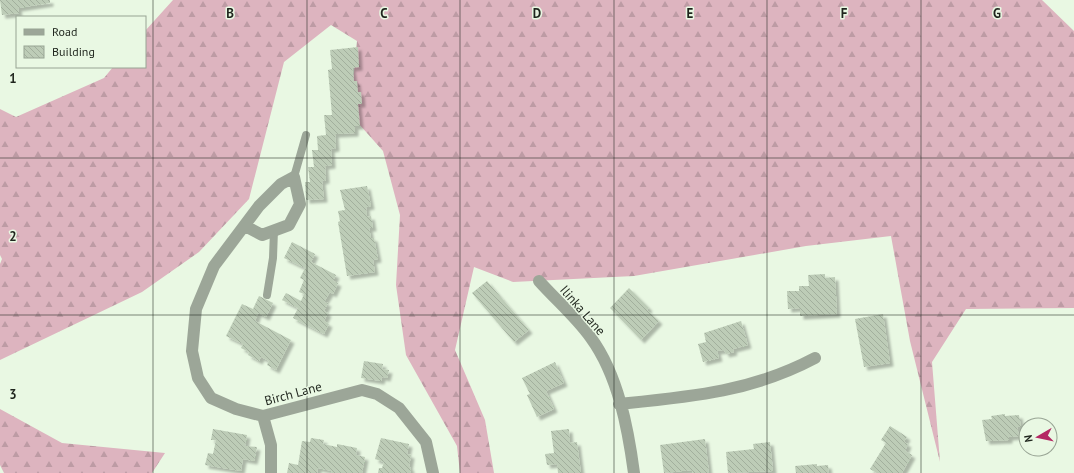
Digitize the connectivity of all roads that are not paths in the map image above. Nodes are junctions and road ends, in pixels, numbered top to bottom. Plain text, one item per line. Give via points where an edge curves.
1 (306, 135) dead end
2 (294, 177) junction
3 (245, 226) junction
4 (274, 230) junction
5 (539, 281) dead end
6 (267, 295) dead end
7 (815, 358) dead end
8 (620, 404) junction
9 (263, 416) junction
10 (271, 473) edge
11 (433, 473) edge
12 (634, 473) edge

1 - 2 lane
2 - 3 street, Birch Lane via 281,184 259,206
2 - 4 street via 300,204 289,225
3 - 4 street via 262,235
3 - 9 street, Birch Lane via 214,266 196,309 192,351 198,378 211,398 236,409
4 - 6 lane via 273,258
5 - 8 street, Ilinka Lane via 590,337 609,368
7 - 8 street via 793,370 725,392
8 - 12 street, Ilinka Lane
9 - 10 street via 271,445
9 - 11 street, Birch Lane via 362,390 377,394 398,408 426,442

